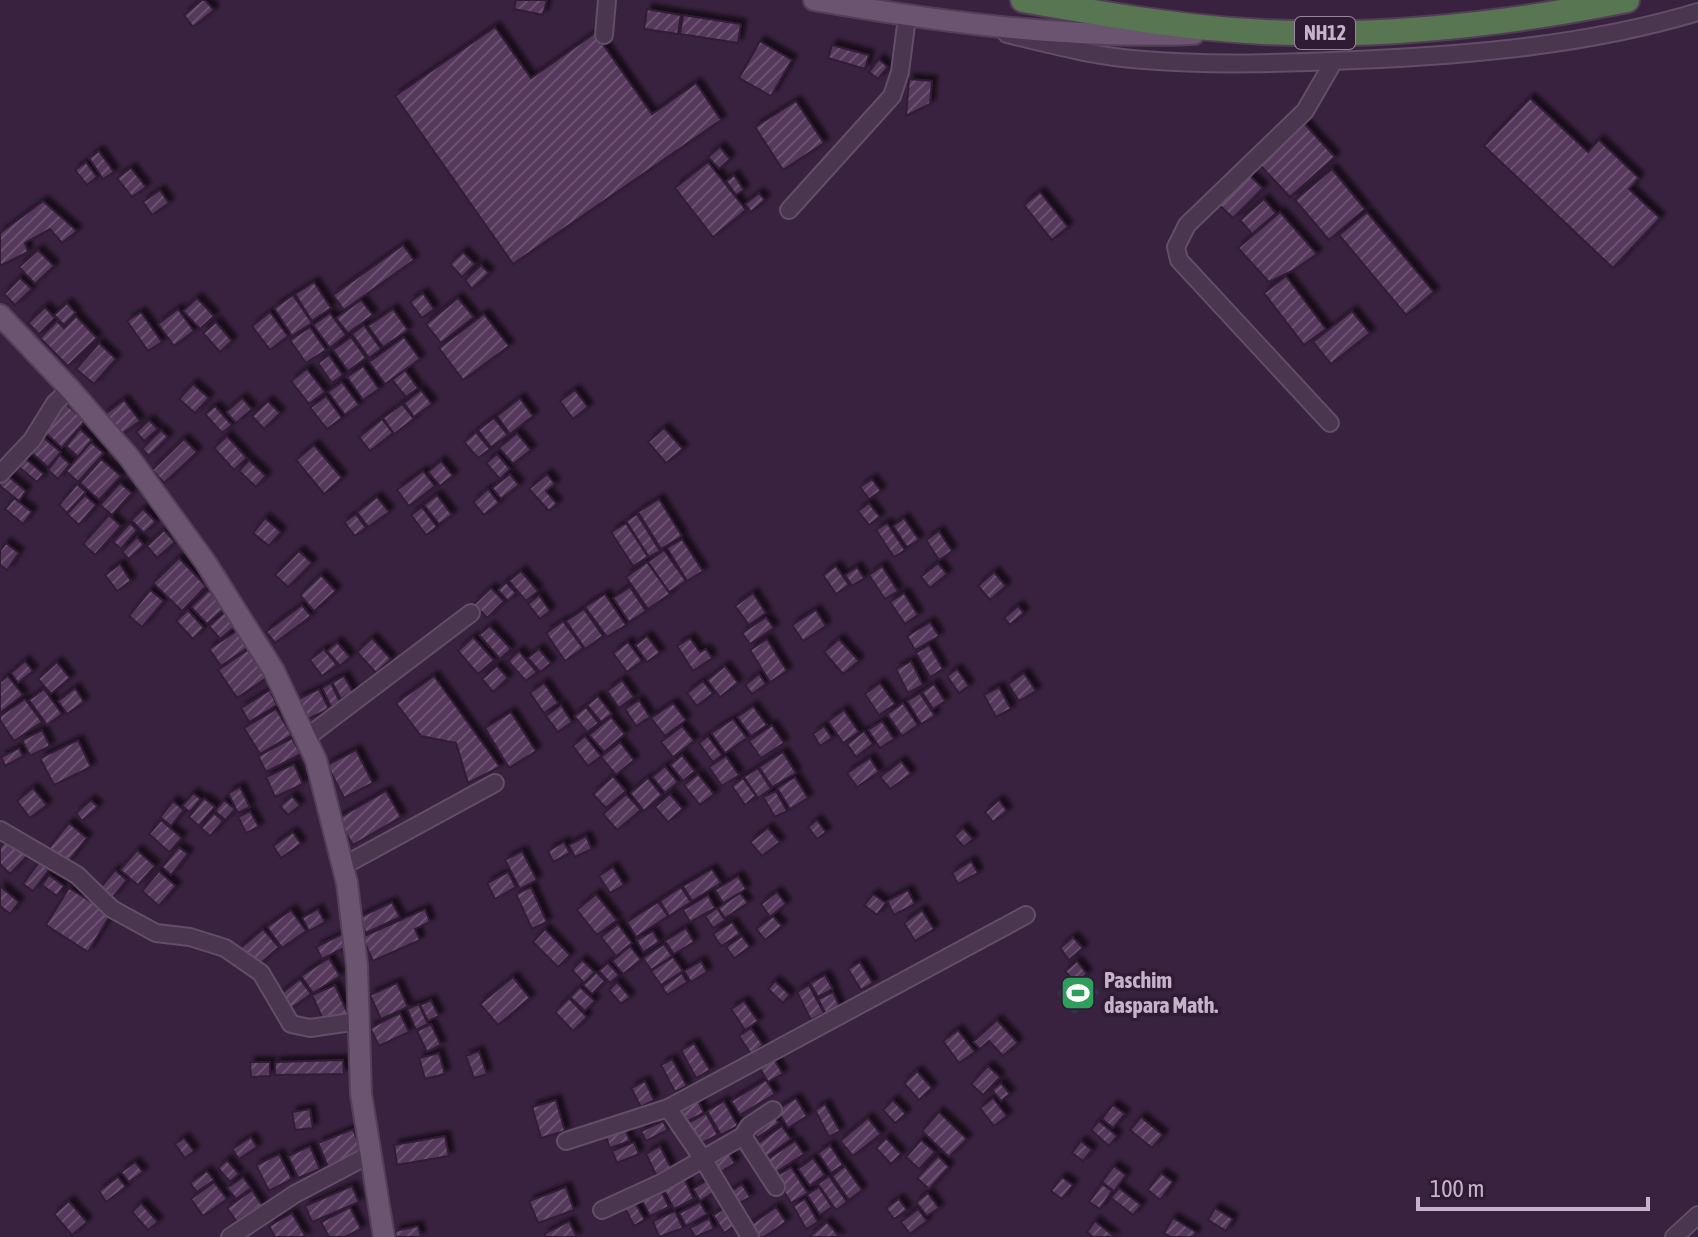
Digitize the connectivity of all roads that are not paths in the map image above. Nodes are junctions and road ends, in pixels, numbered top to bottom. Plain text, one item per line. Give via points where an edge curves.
1 (607, 0) edge
2 (814, 0) edge
3 (1023, 0) edge
4 (1627, 0) edge
5 (1698, 12) edge
6 (907, 17) junction
7 (955, 22) junction
8 (1262, 32) junction
9 (604, 35) dead end
10 (1334, 61) junction
11 (789, 210) dead end
12 (0, 302) edge
13 (0, 315) edge
14 (48, 365) junction
15 (70, 389) junction
16 (1330, 423) dead end
17 (0, 474) edge
18 (471, 613) dead end
19 (306, 738) junction
20 (495, 783) dead end
21 (0, 830) edge
22 (343, 866) junction
23 (1026, 915) dead end
24 (358, 1021) junction
25 (668, 1108) junction
26 (773, 1110) dead end
27 (743, 1136) junction
28 (566, 1141) dead end
29 (369, 1155) junction
30 (703, 1159) junction
31 (776, 1187) dead end
32 (602, 1210) dead end
33 (1698, 1215) edge
34 (230, 1237) edge
35 (384, 1237) edge
36 (750, 1237) edge
37 (1674, 1237) edge

1 - 9 street
2 - 6 main road
3 - 8 highway, NH12
4 - 8 highway, NH12 via 1437,29
5 - 10 street via 1598,36 1510,49
6 - 7 main road
6 - 11 street via 892,96
7 - 8 main road via 1114,36
7 - 10 street via 1091,54 1143,60
10 - 16 street via 1305,111 1187,225 1176,247 1179,260
12 - 14 main road
13 - 14 main road
14 - 15 main road
15 - 17 street
15 - 19 main road via 129,457 206,563 274,671
18 - 19 street
19 - 22 main road
20 - 22 street
21 - 24 street via 77,875 112,909 156,933 225,948 261,973 291,1024 310,1028
22 - 24 main road via 357,966
23 - 25 street
24 - 29 main road
25 - 28 street
25 - 30 street
26 - 27 street
27 - 30 street
27 - 31 street
29 - 34 street via 295,1194
29 - 35 main road
30 - 32 street
30 - 36 street
33 - 37 street

